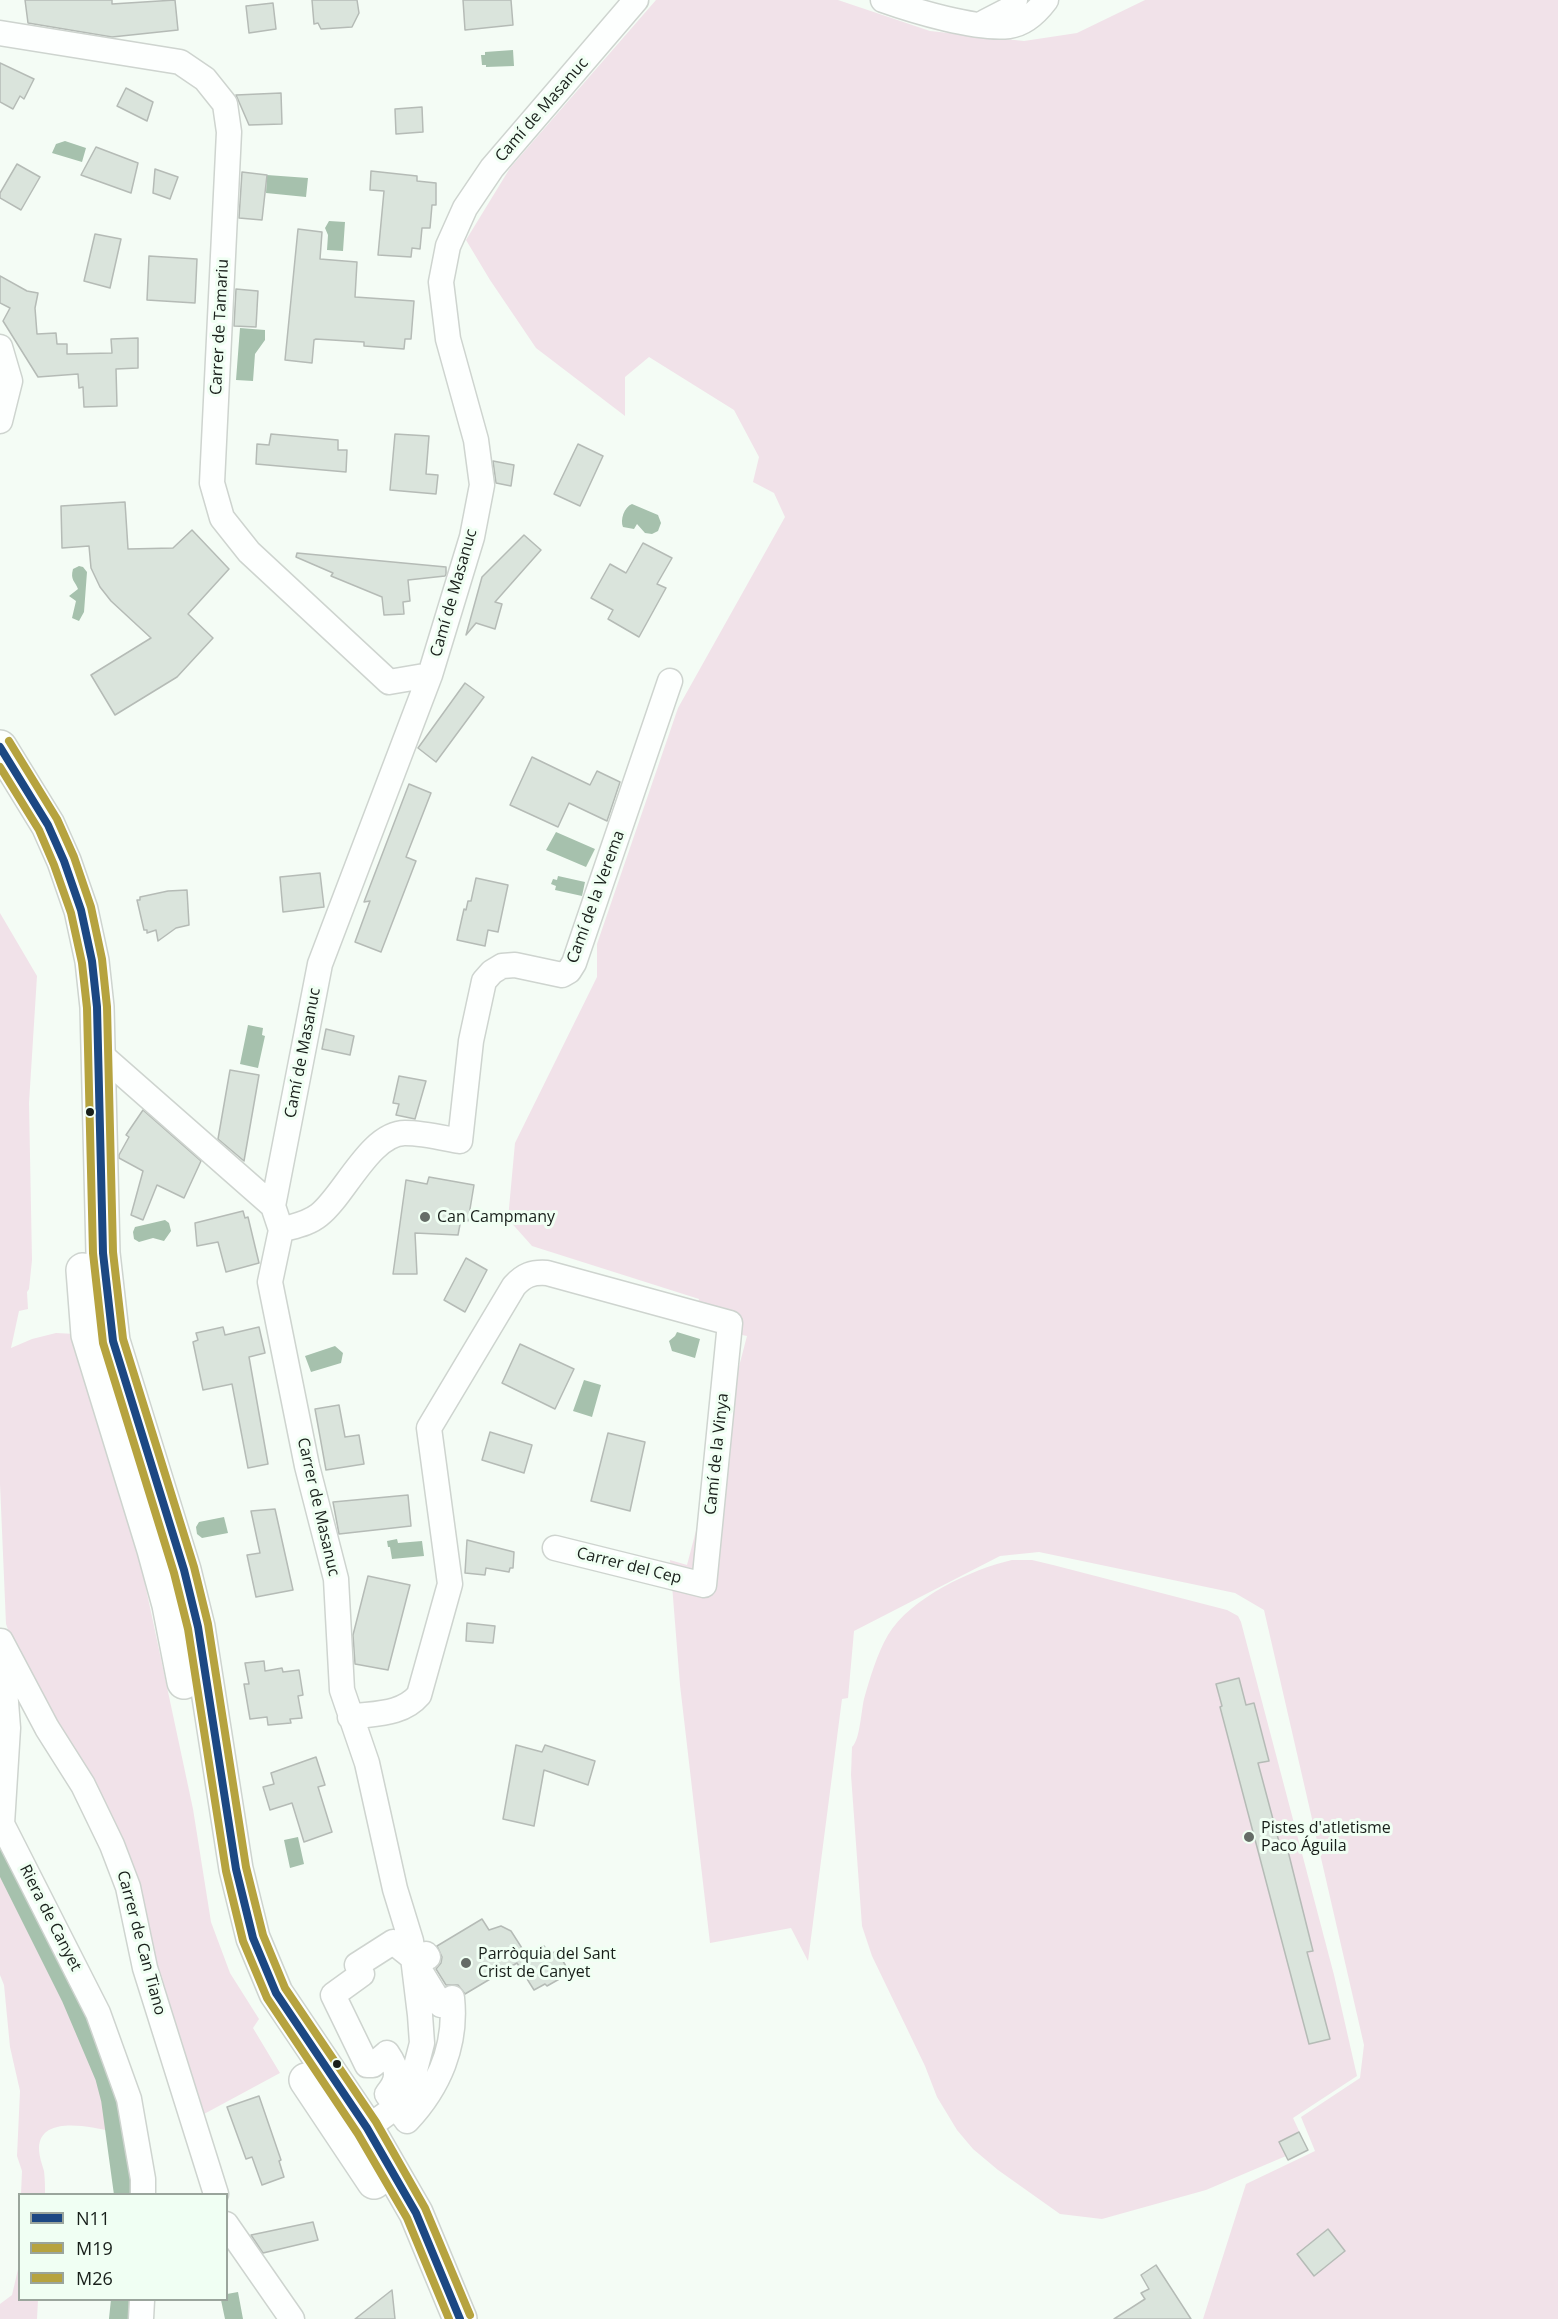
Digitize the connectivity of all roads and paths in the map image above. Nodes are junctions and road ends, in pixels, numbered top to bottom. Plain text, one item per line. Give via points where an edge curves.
1 (636, 0) edge
2 (883, 0) edge
3 (1015, 0) edge
4 (1046, 0) edge
5 (980, 24) junction
6 (0, 33) edge
7 (0, 347) edge
8 (0, 421) edge
9 (430, 675) junction
10 (670, 681) dead end
11 (0, 747) edge
12 (0, 778) edge
13 (73, 946) junction
14 (99, 1053) junction
15 (273, 1206) junction
16 (281, 1230) junction
17 (555, 1548) dead end
18 (704, 1585) joint
19 (1, 1639) edge
20 (351, 1717) junction
21 (413, 1959) junction
22 (290, 2048) junction
23 (394, 2105) junction
24 (367, 2128) junction
25 (143, 2193) edge
26 (216, 2193) edge
27 (401, 2222) junction
28 (228, 2227) edge
29 (142, 2301) edge
30 (141, 2319) edge
31 (292, 2319) edge
32 (441, 2319) edge
33 (460, 2319) edge

1 - 9 street, Camí de Masanuc via 492,168 465,208 448,246 441,282 448,339 476,440 482,485 472,537
2 - 5 street
3 - 5 street via 1012,8
4 - 5 street via 1035,14 1010,26
6 - 9 street, Carrer de Tamariu via 180,62 205,79 225,104 229,132 212,483 222,518 249,552 389,682
7 - 8 street via 10,381
9 - 15 street, Camí de Masanuc via 320,964
10 - 16 street, Camí de la Verema via 574,963 561,975 502,966 484,981 471,1041 460,1141 403,1133 385,1140 321,1213 308,1222
11 - 14 street via 48,825 72,882 93,961
12 - 13 street via 23,814 45,874 60,901
13 - 14 street via 83,964 88,1046
13 - 22 street via 71,978 88,1335 169,1605 214,1859 247,1966 261,2000
14 - 15 street
14 - 24 street via 103,1253 114,1341 198,1627 236,1869 253,1938 276,1993
15 - 16 street, Camí de Masanuc
16 - 20 street, Carrer de Masanuc via 270,1282 307,1466 336,1579 342,1690
17 - 18 street, Carrer del Cep
18 - 20 street, Camí de la Vinya via 730,1323 548,1273 529,1274 514,1286 429,1428 450,1584 419,1695 401,1710
19 - 25 street, Riera de Canyet via 8,1728 2,1824 98,2013 129,2099
19 - 26 street, Carrer de Can Tiano via 112,1845 128,1887 145,1968
20 - 21 street, Carrer de Masanuc via 367,1762
21 - 23 street, Carrer de Masanuc via 422,2043 414,2074
21 - 23 street via 426,1954 428,1957 416,1964 441,2005 452,1998 452,2038 420,2108 407,2121
21 - 23 street via 393,1942 357,1965 362,1974 333,1995 367,2065 373,2065 387,2053 397,2069 395,2084 387,2094
22 - 24 street via 305,2058 341,2112
22 - 27 street via 299,2069
23 - 24 street, Carrer de Masanuc
24 - 27 street via 363,2142 400,2208
24 - 33 street via 416,2213
27 - 32 street
28 - 31 street
29 - 30 street

